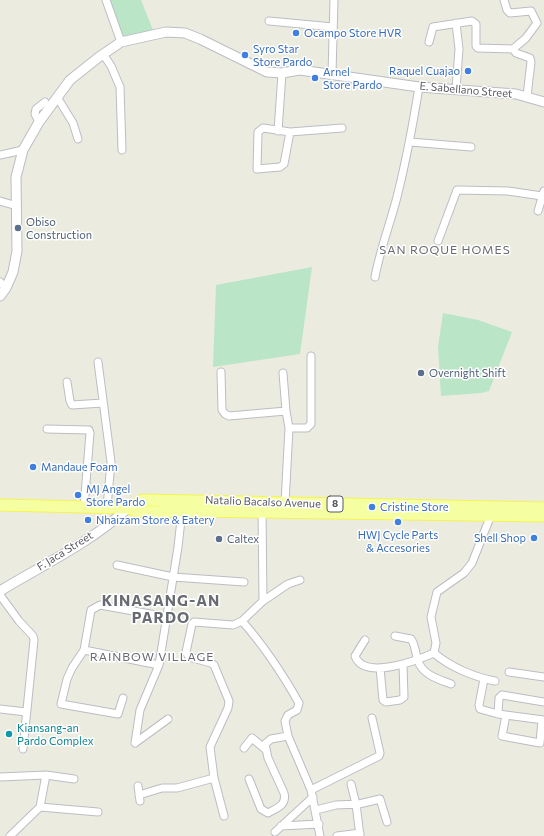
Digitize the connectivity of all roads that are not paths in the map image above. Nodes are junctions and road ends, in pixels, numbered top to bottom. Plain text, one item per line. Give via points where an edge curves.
1 (106, 0) edge
2 (334, 0) edge
3 (504, 0) edge
4 (269, 21) dead end
5 (456, 24) junction
6 (333, 27) junction
7 (121, 42) junction
8 (429, 42) dead end
9 (513, 49) junction
10 (103, 54) junction
11 (282, 73) junction
12 (332, 74) junction
13 (419, 87) junction
14 (456, 89) junction
15 (527, 96) junction
16 (57, 97) junction
17 (45, 102) dead end
18 (544, 102) edge
19 (39, 122) junction
20 (342, 128) dead end
21 (278, 131) junction
22 (290, 132) junction
23 (78, 139) dead end
24 (410, 142) junction
25 (471, 147) dead end
26 (24, 150) junction
27 (122, 150) dead end
28 (0, 155) edge
29 (543, 194) edge
30 (0, 202) edge
31 (17, 206) junction
32 (538, 211) dead end
33 (438, 241) dead end
34 (375, 277) dead end
35 (3, 285) edge
36 (0, 296) edge
37 (311, 356) dead end
38 (98, 362) dead end
39 (221, 372) dead end
40 (283, 373) dead end
41 (67, 382) dead end
42 (103, 403) junction
43 (286, 411) junction
44 (289, 428) junction
45 (47, 429) dead end
46 (285, 503) junction
47 (0, 505) edge
48 (84, 507) junction
49 (108, 507) junction
50 (128, 508) junction
51 (262, 508) junction
52 (544, 508) edge
53 (182, 511) junction
54 (491, 515) junction
55 (544, 516) edge
56 (118, 565) dead end
57 (174, 577) junction
58 (300, 580) dead end
59 (244, 582) dead end
60 (0, 591) edge
61 (0, 595) edge
62 (263, 601) junction
63 (167, 617) junction
64 (242, 621) junction
65 (394, 636) dead end
66 (365, 640) dead end
67 (84, 650) junction
68 (434, 653) junction
69 (417, 660) junction
70 (403, 664) junction
71 (159, 665) junction
72 (380, 668) junction
73 (509, 672) dead end
74 (544, 677) edge
75 (484, 679) junction
76 (495, 681) dead end
77 (451, 684) dead end
78 (122, 698) dead end
79 (544, 702) edge
80 (0, 709) edge
81 (26, 712) junction
82 (498, 714) junction
83 (506, 715) junction
84 (372, 718) dead end
85 (168, 719) dead end
86 (543, 720) edge
87 (288, 736) junction
88 (244, 748) dead end
89 (23, 749) dead end
90 (265, 749) junction
91 (46, 775) junction
92 (0, 776) edge
93 (214, 778) junction
94 (74, 779) dead end
95 (249, 779) dead end
96 (351, 784) dead end
97 (138, 786) dead end
98 (312, 793) junction
99 (356, 804) junction
100 (40, 807) junction
101 (316, 810) junction
102 (98, 812) dead end
103 (224, 816) dead end
104 (387, 822) dead end
105 (319, 824) junction
106 (281, 826) junction
107 (275, 832) dead end
108 (360, 834) edge
109 (10, 836) edge
110 (320, 836) edge
111 (337, 836) edge

1 - 7 street
2 - 6 street
3 - 9 street via 508,12 531,11 537,22 526,38
4 - 6 street
5 - 8 street via 433,27
5 - 9 street via 472,21 476,24 478,48
5 - 14 street via 459,49
6 - 12 street
7 - 10 street, E. Sabellano Street
7 - 11 street, E. Sabellano Street via 166,32 185,34 267,72
9 - 15 street via 516,53 530,58
10 - 16 street, E. Sabellano Street via 77,73
10 - 27 street via 120,87
11 - 12 street, E. Sabellano Street via 300,70
11 - 21 street
12 - 13 street, E. Sabellano Street
13 - 14 street, E. Sabellano Street
13 - 24 street
14 - 15 street, E. Sabellano Street
15 - 18 street, E. Sabellano Street
16 - 19 street, E. Sabellano Street
16 - 23 street via 73,123
17 - 19 street via 36,109 35,114
19 - 26 street, E. Sabellano Street
20 - 22 street
21 - 22 street
21 - 22 street via 263,128 258,132 257,169 280,167 284,164
24 - 25 street
24 - 34 street
26 - 28 street
26 - 31 street, E. Sabellano Street via 16,177
29 - 32 street
29 - 33 street via 457,190
30 - 31 street
31 - 35 street, E. Sabellano Street via 17,251 13,272
35 - 36 street, E. Sabellano Street
37 - 44 street via 311,424 307,428
38 - 42 street
39 - 43 street via 224,414 229,416
40 - 43 street
41 - 42 street via 72,405
42 - 49 street via 111,462
43 - 44 street
44 - 46 street
45 - 48 street via 88,430
46 - 51 main road, Natalio Bacalso Avenue / 8
46 - 52 main road, Natalio Bacalso Avenue / 8
47 - 48 main road, Natalio Bacalso Avenue / 8
48 - 49 main road, Natalio Bacalso Avenue / 8
49 - 50 main road, Natalio Bacalso Avenue / 8
50 - 51 main road, Natalio Bacalso Avenue / 8 via 143,500
50 - 53 main road, Natalio Bacalso Avenue / 8 via 141,512
50 - 60 street, F. Jaca Street via 97,532
51 - 53 main road, Natalio Bacalso Avenue / 8
51 - 54 main road, Natalio Bacalso Avenue / 8
51 - 62 street
53 - 57 street
54 - 55 main road, Natalio Bacalso Avenue / 8
54 - 68 street via 472,563 464,573 440,589 435,598 431,617 436,644
56 - 57 street
57 - 59 street
57 - 63 street
58 - 62 street via 288,584
61 - 81 street via 34,640
62 - 64 street
63 - 67 street via 100,605 94,607 91,610
63 - 71 street
64 - 87 street via 262,643 299,703 297,710 285,718
64 - 93 street via 234,625 194,622 186,652 189,657 214,665 229,701 210,747
65 - 69 street via 411,639
66 - 72 street via 358,648 356,660 368,667
67 - 71 street
67 - 78 street via 69,674 61,704 118,714
68 - 69 street
68 - 75 street via 441,660
69 - 70 street
69 - 77 street via 422,670
70 - 72 street
70 - 72 street via 404,697 400,700 383,700
71 - 85 street via 140,710 136,743
73 - 74 street
75 - 76 street
75 - 82 street via 480,709
79 - 82 street via 502,695 499,698
80 - 81 street
81 - 89 street
82 - 83 street
83 - 86 street
83 - 86 street via 502,736 540,743
84 - 98 street via 379,756
87 - 90 street via 270,739 265,744
87 - 98 street
88 - 90 street via 252,738
90 - 95 street via 284,793 283,804 268,813 261,809
91 - 92 street
91 - 94 street
91 - 100 street
93 - 97 street via 177,788 162,788 140,798
93 - 103 street
96 - 99 street
98 - 101 street
98 - 106 street
99 - 101 street
99 - 104 street via 380,799
99 - 108 street
100 - 102 street
100 - 109 street
101 - 105 street
105 - 106 street
105 - 110 street
106 - 107 street
108 - 111 street

